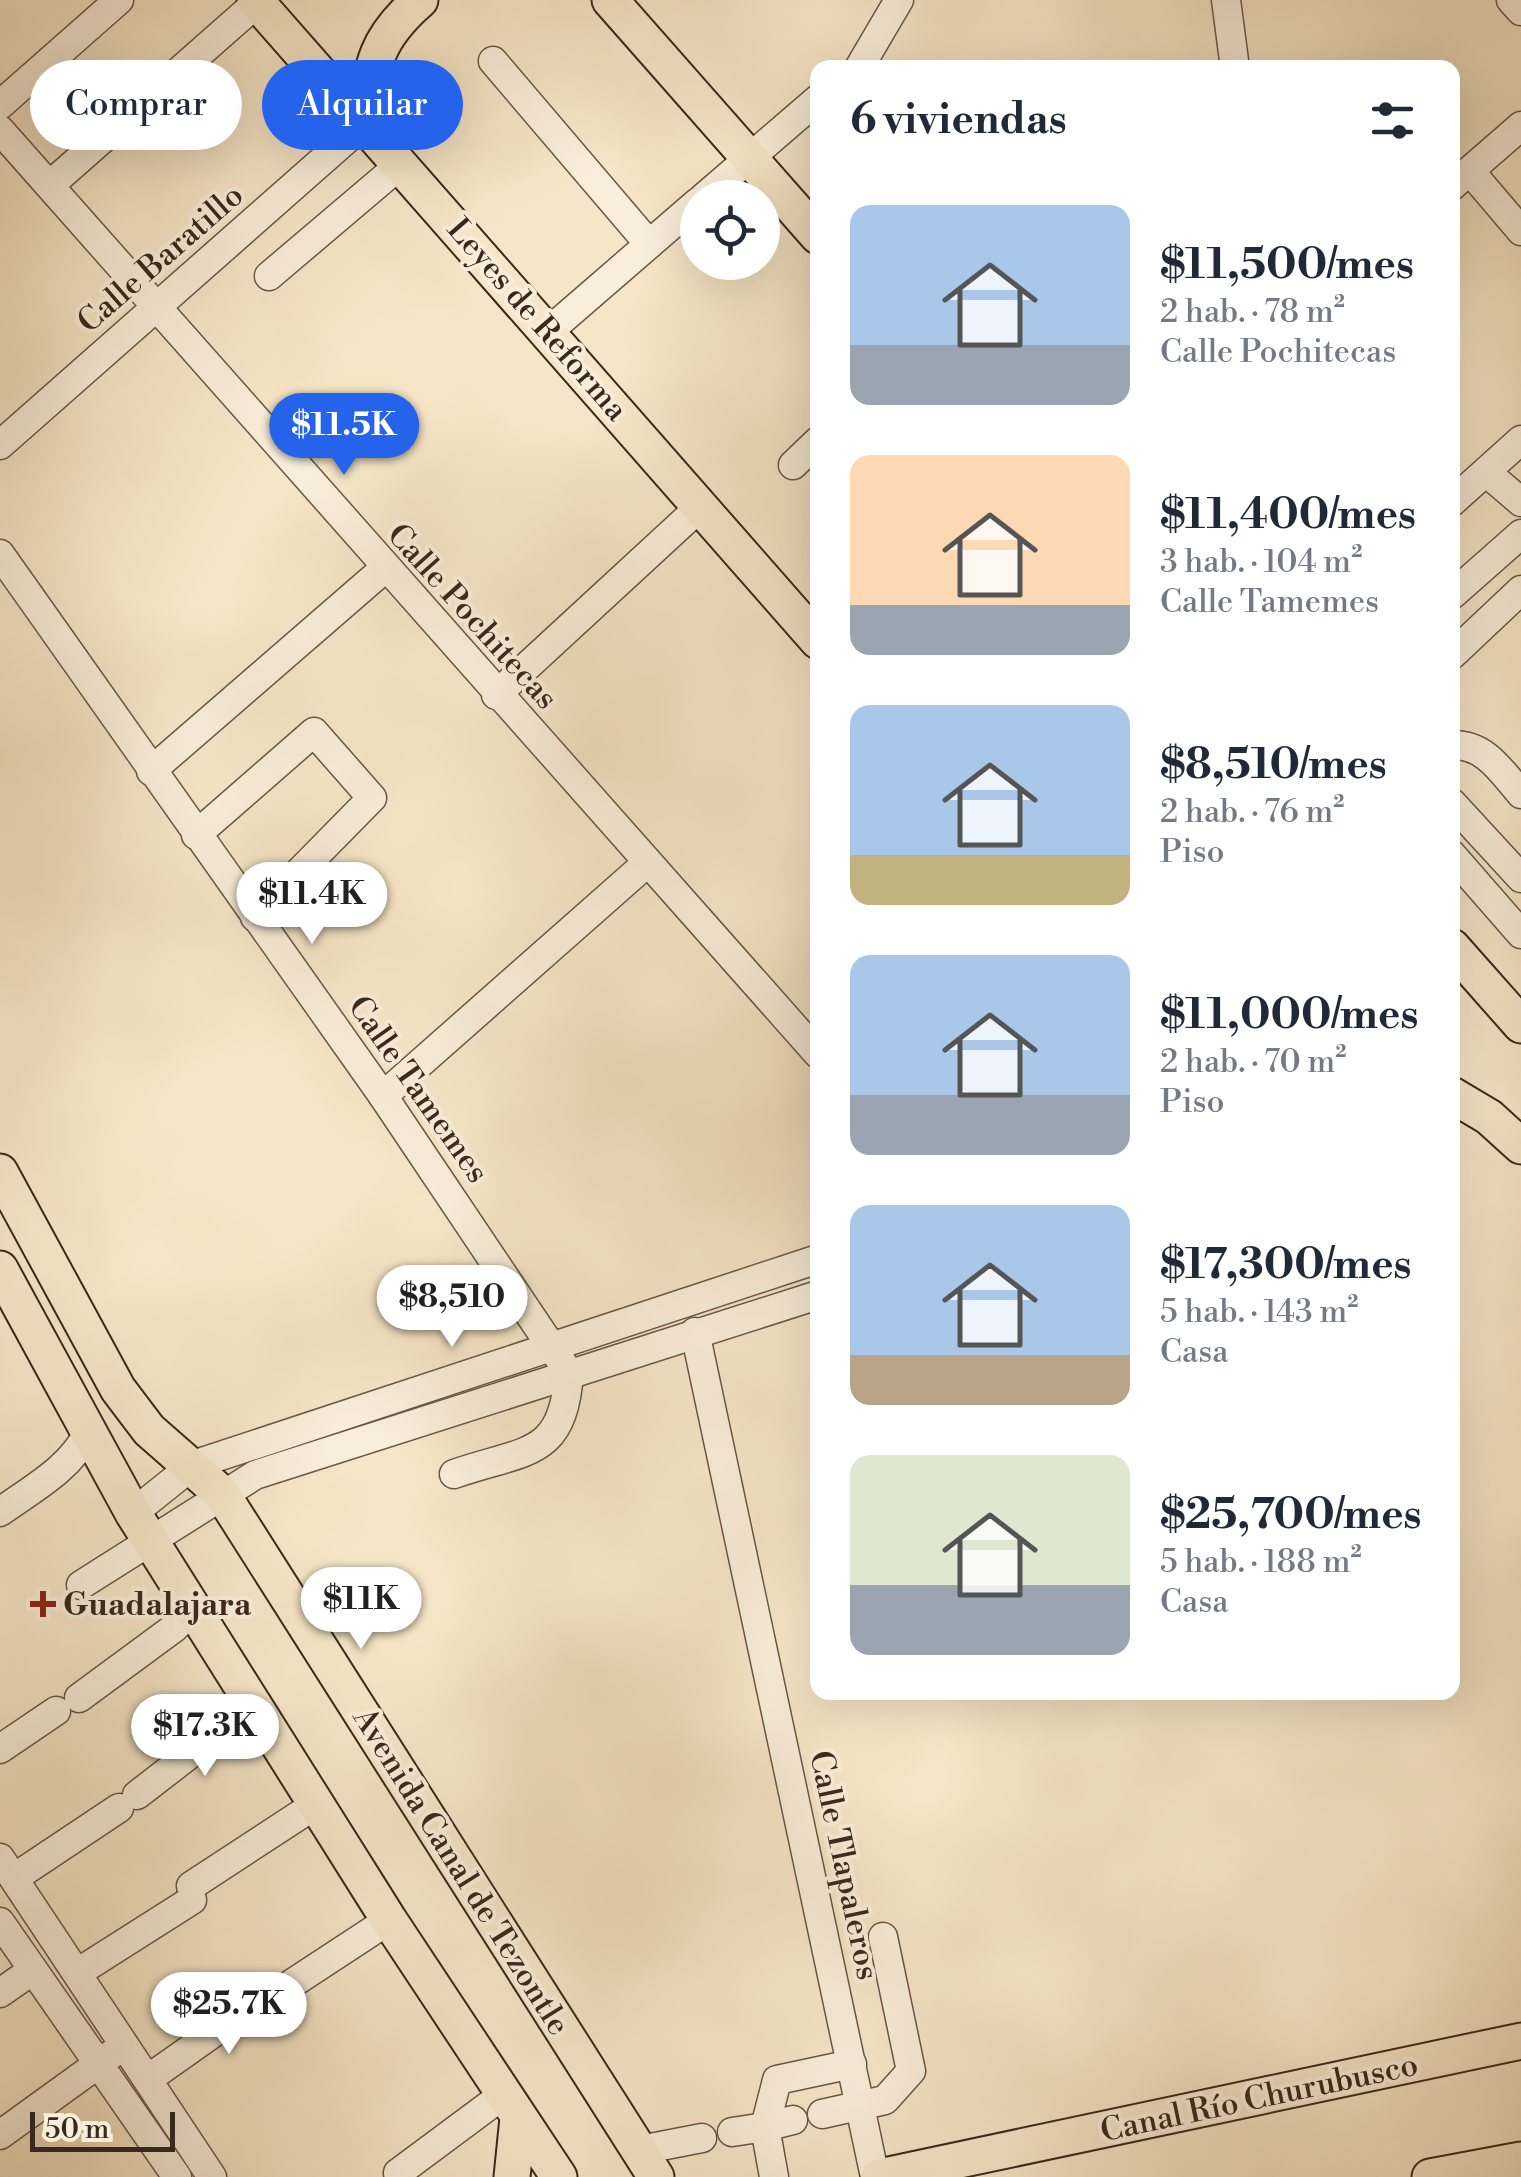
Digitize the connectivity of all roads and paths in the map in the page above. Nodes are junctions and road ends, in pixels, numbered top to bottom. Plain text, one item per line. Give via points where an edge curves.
1 (119, 0) edge
2 (257, 0) edge
3 (420, 0) edge
4 (610, 0) edge
5 (899, 0) edge
6 (1226, 0) edge
7 (1511, 0) edge
8 (1521, 11) edge
9 (310, 60) edge
10 (375, 60) edge
11 (865, 60) edge
12 (1234, 60) edge
13 (492, 62) dead end
14 (0, 105) edge
15 (810, 107) edge
16 (1521, 126) edge
17 (0, 130) edge
18 (334, 150) edge
19 (389, 150) edge
20 (748, 159) junction
21 (401, 164) junction
22 (1462, 178) edge
23 (723, 180) edge
24 (50, 185) junction
25 (680, 217) edge
26 (810, 227) edge
27 (1521, 230) edge
28 (649, 244) junction
29 (269, 276) dead end
30 (158, 307) junction
31 (549, 330) junction
32 (1521, 440) edge
33 (0, 445) edge
34 (810, 449) edge
35 (793, 465) dead end
36 (1500, 467) edge
37 (1460, 496) edge
38 (1521, 502) edge
39 (701, 506) junction
40 (1521, 534) edge
41 (0, 554) edge
42 (384, 569) junction
43 (1460, 587) edge
44 (1521, 590) edge
45 (810, 632) edge
46 (1460, 647) edge
47 (496, 695) junction
48 (1460, 745) edge
49 (152, 771) junction
50 (1521, 794) edge
51 (1460, 811) edge
52 (196, 835) junction
53 (647, 864) junction
54 (1460, 865) edge
55 (1521, 878) edge
56 (256, 916) junction
57 (1521, 934) edge
58 (1460, 956) edge
59 (1521, 1025) edge
60 (810, 1045) edge
61 (383, 1096) junction
62 (1460, 1101) edge
63 (1521, 1146) edge
64 (0, 1172) edge
65 (810, 1263) edge
66 (0, 1269) edge
67 (810, 1297) edge
68 (695, 1332) junction
69 (555, 1346) junction
70 (570, 1373) junction
71 (88, 1433) junction
72 (193, 1465) junction
73 (57, 1472) junction
74 (111, 1474) junction
75 (454, 1474) dead end
76 (222, 1494) junction
77 (0, 1512) edge
78 (142, 1526) junction
79 (81, 1585) dead end
80 (194, 1608) junction
81 (256, 1704) junction
82 (0, 1749) edge
83 (318, 1803) junction
84 (7, 1868) edge
85 (390, 1920) junction
86 (0, 1922) edge
87 (883, 1937) dead end
88 (33, 1970) junction
89 (78, 1973) junction
90 (0, 1994) edge
91 (1521, 2041) edge
92 (126, 2045) junction
93 (98, 2064) junction
94 (852, 2064) junction
95 (148, 2079) junction
96 (860, 2104) junction
97 (510, 2107) junction
98 (822, 2114) dead end
99 (793, 2120) dead end
100 (765, 2127) junction
101 (732, 2132) dead end
102 (0, 2135) edge
103 (702, 2138) dead end
104 (1521, 2160) edge
105 (648, 2164) edge
106 (398, 2173) dead end
107 (178, 2177) edge
108 (212, 2177) edge
109 (512, 2177) edge
110 (559, 2177) edge
111 (774, 2177) edge
112 (877, 2177) edge
113 (1430, 2177) edge

1 - 14 street
2 - 9 main road, Leyes de Reforma
2 - 24 street
3 - 10 main road via 391,26
4 - 20 main road
5 - 11 street
6 - 12 street
7 - 8 street
13 - 28 street
15 - 20 street
16 - 22 street
17 - 24 street, Calle Pochitecas
18 - 30 street, Calle Baratillo
19 - 21 main road, Leyes de Reforma
20 - 23 street
20 - 26 main road
21 - 29 street
21 - 31 main road, Leyes de Reforma
22 - 27 street
24 - 30 street, Calle Pochitecas
25 - 28 street
28 - 31 street
30 - 33 street, Calle Baratillo
30 - 42 street, Calle Pochitecas
31 - 39 main road, Leyes de Reforma
32 - 36 street
34 - 35 street
36 - 37 street
36 - 38 street
39 - 45 main road, Leyes de Reforma
39 - 47 street
40 - 43 street
41 - 49 street, Calle Tamemes
42 - 47 street, Calle Pochitecas
42 - 49 street
44 - 46 street
47 - 53 street, Calle Pochitecas
48 - 50 street via 1485,754
49 - 52 street, Calle Tamemes
51 - 55 street
52 - 56 street, Calle Tamemes
52 - 56 street via 314,732 372,798
53 - 60 street, Calle Pochitecas
53 - 61 street
54 - 57 street
56 - 61 street, Calle Tamemes
58 - 59 main road
61 - 69 street, Calle Tamemes
62 - 63 main road
64 - 72 main road, Avenida Canal de Tezontle via 118,1389 149,1430
65 - 69 street
66 - 71 main road
67 - 68 street
68 - 70 street
68 - 94 street, Calle Tlapaleros
69 - 70 street, Calle Tamemes
69 - 72 street
70 - 75 street via 559,1428 548,1441
70 - 76 street via 288,1462
71 - 73 street
71 - 74 main road
72 - 76 main road, Avenida Canal de Tezontle
72 - 78 street
73 - 74 street via 89,1466
73 - 77 street
74 - 78 main road
76 - 78 street
76 - 105 main road, Avenida Canal de Tezontle
78 - 79 street
78 - 80 main road
80 - 81 main road
80 - 82 street
81 - 83 main road
81 - 84 street via 128,1801
83 - 85 main road
83 - 89 street
84 - 89 street
85 - 95 street
85 - 97 main road
86 - 88 street
87 - 96 street via 911,2072 885,2100
88 - 90 street
88 - 93 street
89 - 92 street
91 - 112 main road, Canal Río Churubusco
92 - 93 street
92 - 95 street
93 - 102 street
93 - 107 street
94 - 96 street, Calle Tlapaleros
94 - 100 street via 776,2080
95 - 108 street
96 - 98 street
96 - 112 street, Calle Tlapaleros
97 - 106 street
97 - 109 main road
97 - 110 main road
99 - 100 street
100 - 101 street
100 - 111 street
103 - 105 street
104 - 113 main road

